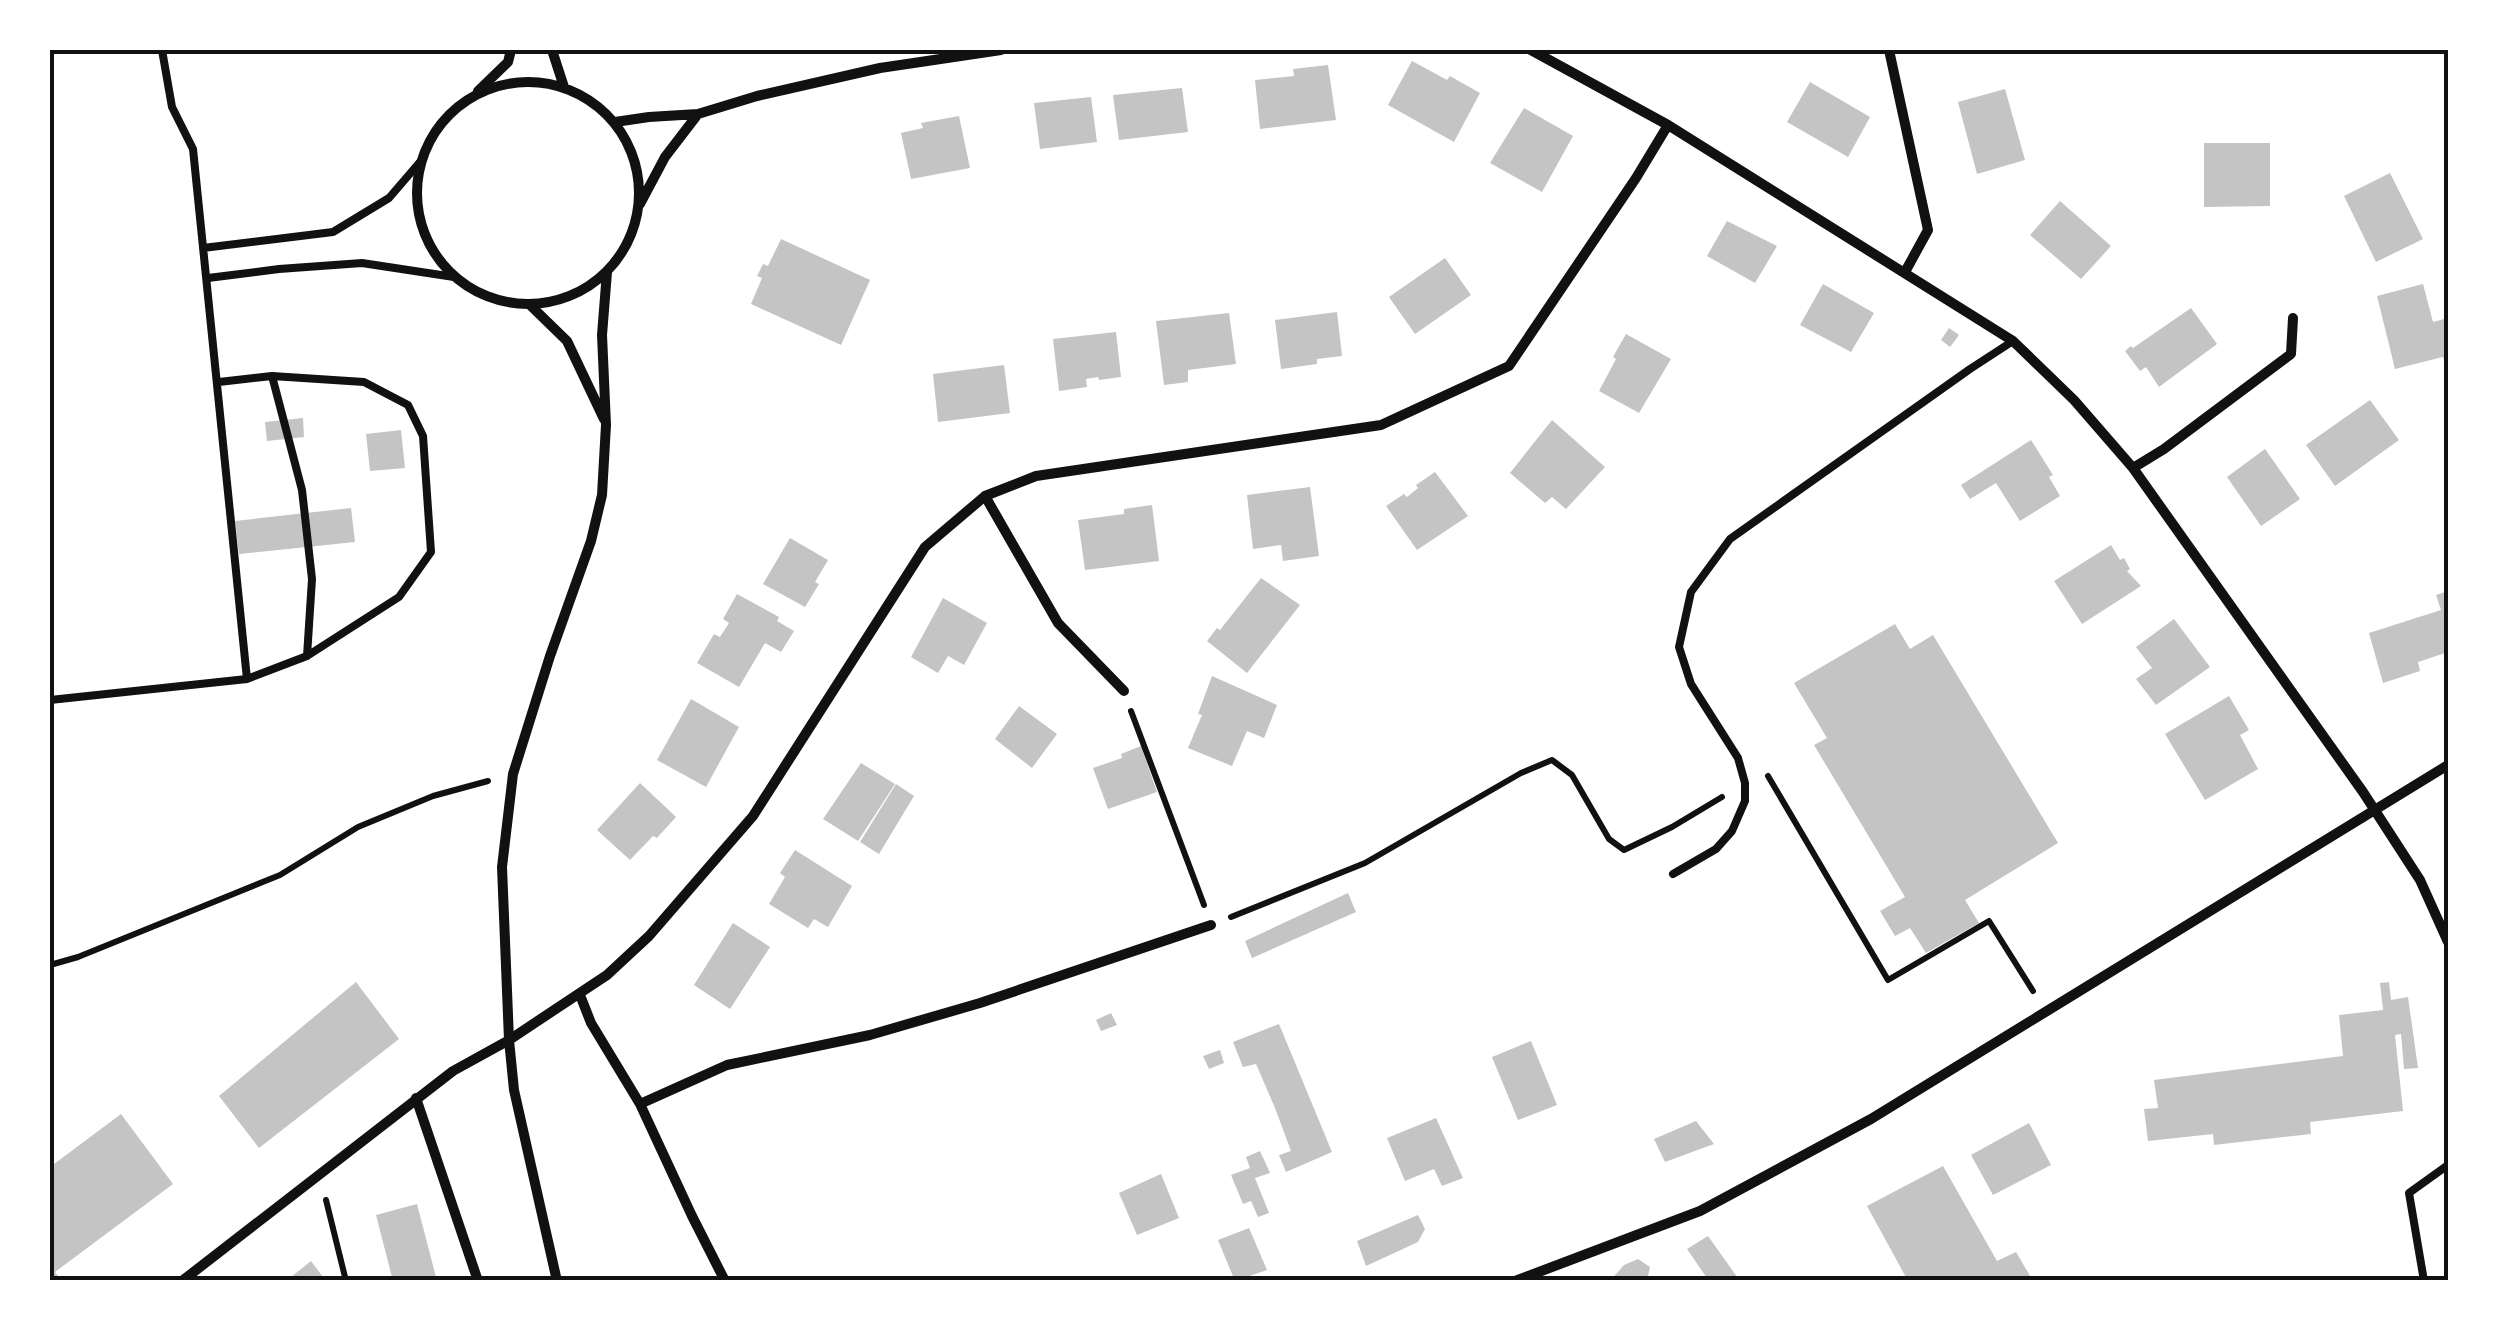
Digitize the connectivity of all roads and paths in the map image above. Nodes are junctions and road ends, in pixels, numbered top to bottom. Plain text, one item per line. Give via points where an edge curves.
1 (162, 50) edge
2 (511, 50) edge
3 (552, 50) edge
4 (1001, 50) edge
5 (1531, 50) edge
6 (1889, 50) edge
7 (564, 87) junction
8 (475, 94) junction
9 (698, 114) junction
10 (615, 122) junction
11 (1668, 124) junction
12 (420, 162) junction
13 (639, 205) junction
14 (203, 248) junction
15 (608, 272) junction
16 (1905, 272) junction
17 (454, 277) junction
18 (208, 278) junction
19 (529, 304) junction
20 (2293, 318) dead end
21 (2013, 341) junction
22 (272, 376) junction
23 (219, 382) junction
24 (606, 424) junction
25 (2134, 468) junction
26 (985, 496) junction
27 (307, 656) junction
28 (247, 679) junction
29 (1124, 690) joint
30 (50, 700) edge
31 (2448, 764) edge
32 (514, 774) junction
33 (1746, 782) junction
34 (2373, 809) junction
35 (1673, 874) dead end
36 (1212, 925) junction
37 (2448, 942) edge
38 (50, 965) edge
39 (580, 995) junction
40 (2046, 1012) junction
41 (509, 1040) junction
42 (416, 1098) junction
43 (640, 1104) junction
44 (2448, 1165) edge
45 (320, 1174) junction
46 (182, 1281) edge
47 (346, 1281) edge
48 (478, 1281) edge
49 (557, 1281) edge
50 (725, 1281) edge
51 (1514, 1281) edge
52 (2424, 1281) edge

1 - 14 lane via 172,108 194,149
2 - 8 street via 508,62
3 - 7 street
4 - 9 street via 880,68
5 - 11 street
6 - 16 street via 1928,230
7 - 8 street via 534,80
7 - 10 street
8 - 12 street via 432,134
9 - 10 street
9 - 13 street
10 - 13 street via 635,162
11 - 16 street
11 - 26 street via 1509,366 1381,425 1036,476
12 - 14 lane via 389,198 333,232
12 - 17 street via 420,224
13 - 15 street via 636,224
14 - 18 lane
15 - 19 street via 558,301
15 - 24 street via 602,335
16 - 21 street
17 - 18 lane via 362,263
17 - 19 street via 502,302
18 - 23 lane
19 - 24 street via 566,341
20 - 25 street via 2290,354
21 - 25 street
21 - 33 lane via 1730,539 1691,592 1679,647 1691,684
22 - 23 lane
22 - 27 lane via 302,490 312,579
22 - 27 lane via 364,382 408,404 422,436 431,552 399,597
23 - 28 lane
24 - 32 street via 602,496 591,541
25 - 34 street
26 - 29 street via 1058,623
26 - 39 street via 925,546 753,816 648,936
27 - 28 lane
28 - 30 lane
29 - 36 path
31 - 34 street
32 - 38 path via 373,820 280,875
32 - 41 street via 502,866
33 - 35 lane via 1732,831 1716,849
33 - 36 path via 1624,850 1609,839 1572,776 1552,760 1366,863
33 - 40 path via 1765,770 1888,980 1989,920
34 - 37 street via 2420,880
34 - 40 street
36 - 43 street via 888,1030 727,1065
39 - 41 street
39 - 43 street
40 - 51 street via 1870,1119 1700,1211
41 - 42 street
41 - 49 street
42 - 45 street
42 - 48 street
43 - 50 street
44 - 52 lane via 2409,1193
45 - 46 street
45 - 47 path

